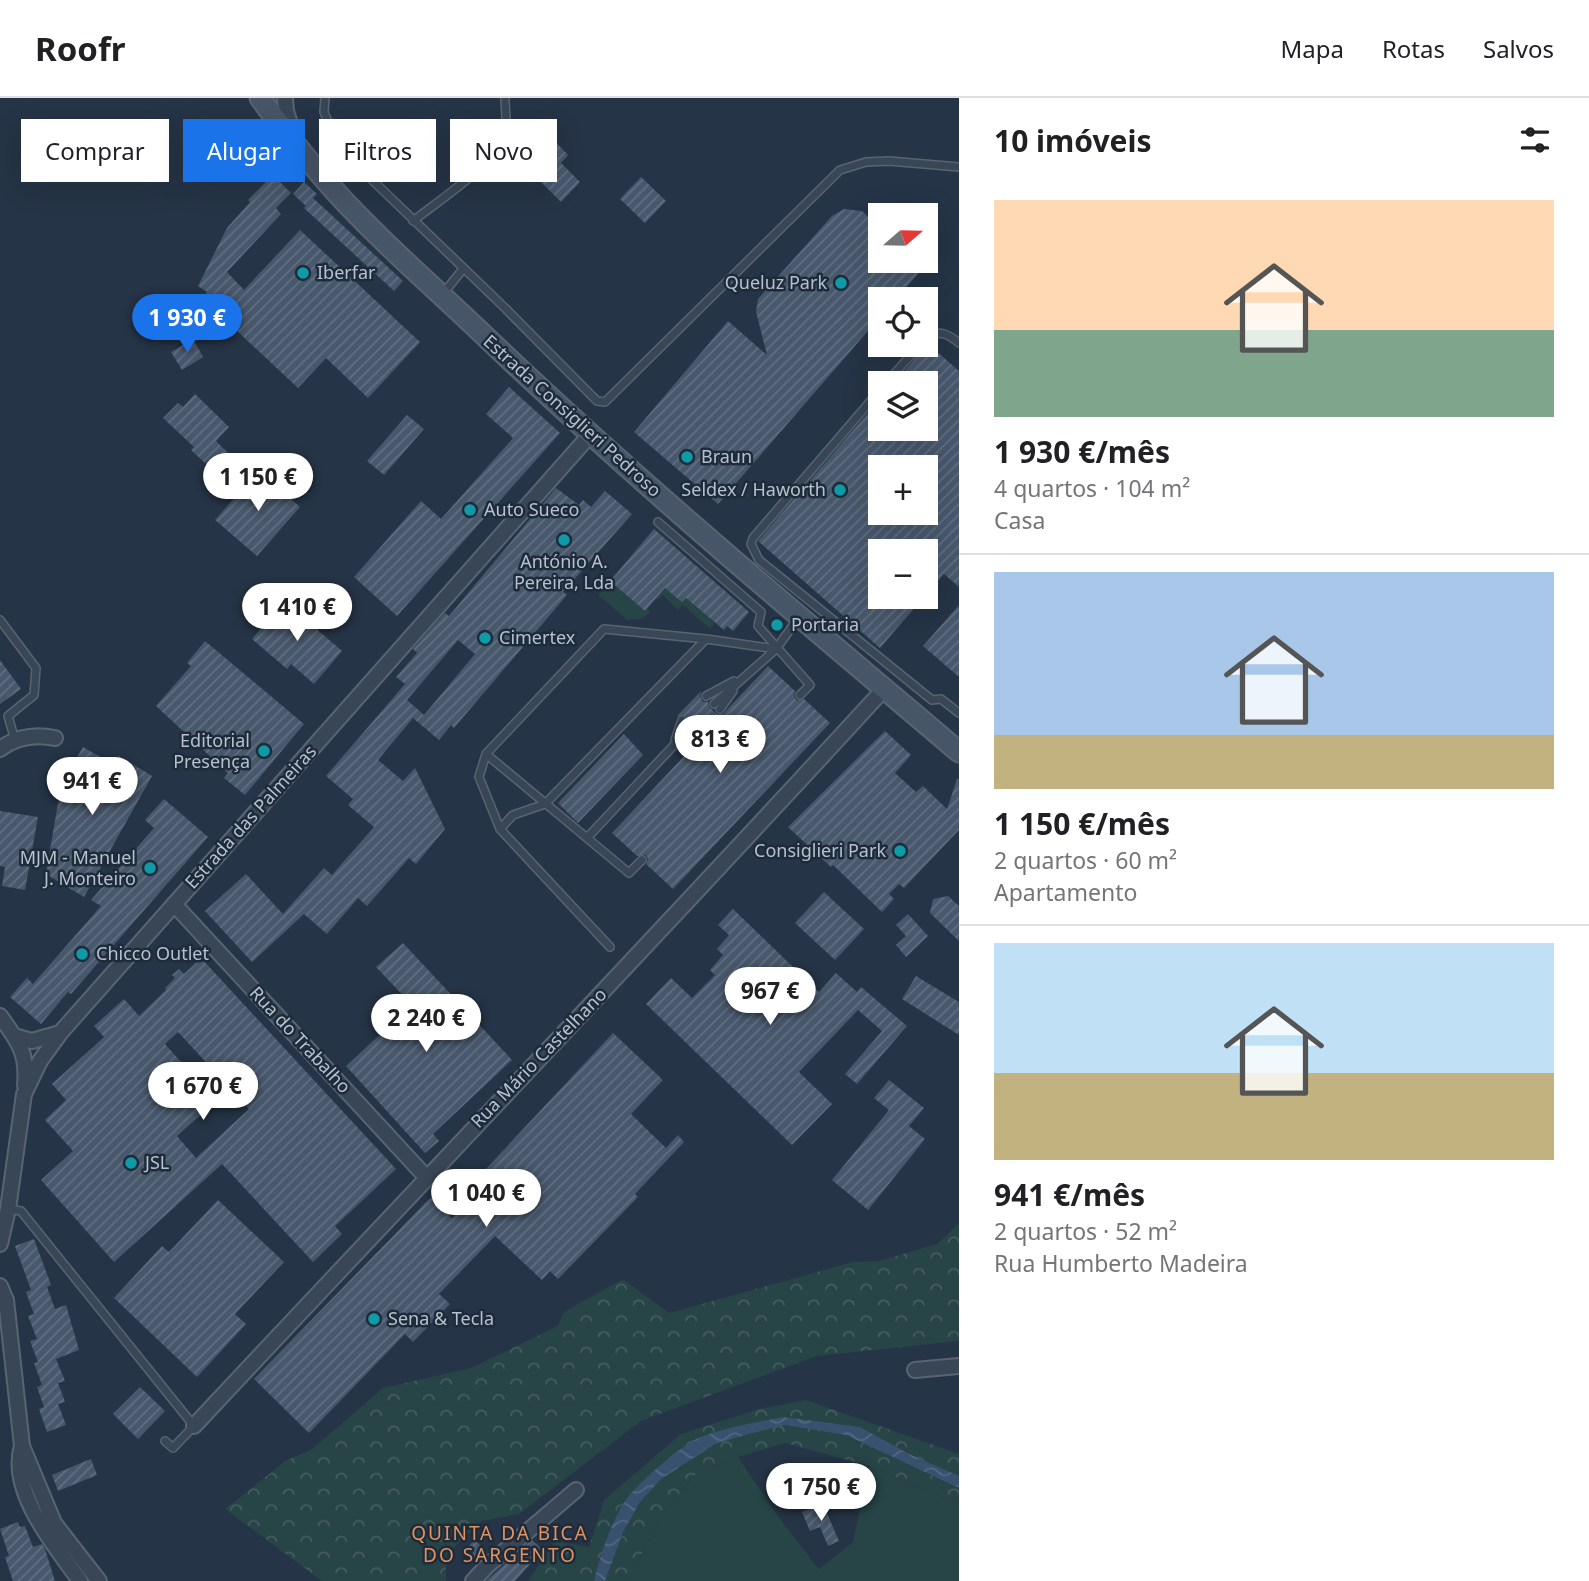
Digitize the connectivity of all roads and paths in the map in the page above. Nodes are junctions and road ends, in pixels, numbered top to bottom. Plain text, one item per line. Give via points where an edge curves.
1 (285, 98) edge
2 (325, 98) edge
3 (505, 98) edge
4 (265, 105) edge
5 (276, 119) edge
6 (289, 119) edge
7 (305, 156) edge
8 (959, 167) edge
9 (413, 221) junction
10 (463, 269) junction
11 (442, 295) junction
12 (938, 332) edge
13 (959, 343) edge
14 (909, 357) edge
15 (896, 371) edge
16 (868, 404) edge
17 (590, 435) junction
18 (658, 523) dead end
19 (799, 616) junction
20 (0, 620) edge
21 (706, 639) junction
22 (776, 649) junction
23 (743, 676) junction
24 (884, 689) junction
25 (800, 695) dead end
26 (706, 696) dead end
27 (717, 707) dead end
28 (959, 713) edge
29 (682, 720) dead end
30 (693, 731) dead end
31 (55, 738) dead end
32 (15, 740) junction
33 (674, 744) junction
34 (0, 749) edge
35 (959, 752) edge
36 (486, 754) junction
37 (545, 804) junction
38 (500, 829) junction
39 (587, 838) junction
40 (642, 860) dead end
41 (174, 904) junction
42 (610, 947) dead end
43 (0, 1016) edge
44 (61, 1032) junction
45 (14, 1036) junction
46 (24, 1094) junction
47 (426, 1177) junction
48 (4, 1208) edge
49 (0, 1244) edge
50 (0, 1286) edge
51 (5, 1335) edge
52 (959, 1366) edge
53 (915, 1370) dead end
54 (194, 1426) junction
55 (165, 1441) dead end
56 (22, 1446) junction
57 (576, 1490) dead end
58 (80, 1581) edge
59 (99, 1581) edge
60 (473, 1581) edge

1 - 6 street
2 - 9 lane via 324,112 334,137
3 - 9 lane via 506,132 501,145
4 - 5 main road, Estrada Consiglieri Pedroso
7 - 11 main road, Estrada Consiglieri Pedroso via 367,224
8 - 10 lane via 866,162 840,170 605,402 597,401
9 - 10 lane
10 - 11 lane
11 - 17 main road, Estrada Consiglieri Pedroso
12 - 13 lane
14 - 15 lane
16 - 28 lane via 751,544 759,560 883,662 932,700 941,699
17 - 19 main road, Estrada Consiglieri Pedroso
17 - 41 street, Estrada das Palmeiras
18 - 22 lane via 761,612 758,626
19 - 22 lane
19 - 24 main road, Estrada Consiglieri Pedroso
20 - 32 lane via 36,668 34,695 8,716
21 - 22 lane
21 - 36 lane via 604,629
21 - 37 lane
22 - 23 lane
22 - 25 lane via 810,685
23 - 26 lane
23 - 27 lane
24 - 35 main road, Estrada Consiglieri Pedroso
24 - 47 street, Rua Mário Castelhano
29 - 33 lane
30 - 33 lane
31 - 32 street via 40,735
32 - 34 street
33 - 39 lane
36 - 37 lane
36 - 38 lane via 479,777
37 - 38 lane via 513,815
37 - 39 lane
38 - 42 lane
39 - 40 lane via 629,873
41 - 44 street, Estrada das Palmeiras
41 - 47 street, Rua do Trabalho
43 - 45 street
44 - 45 street via 32,1041
44 - 46 street, Estrada das Palmeiras
45 - 46 street via 24,1051
46 - 48 street, Estrada das Palmeiras
47 - 54 street, Rua Mário Castelhano
48 - 49 street, Estrada das Palmeiras
48 - 54 lane via 21,1211
50 - 51 street via 6,1300
51 - 56 street
52 - 53 street
54 - 55 lane via 173,1448
56 - 58 street via 19,1474 41,1527
56 - 59 street via 54,1523
57 - 60 street

